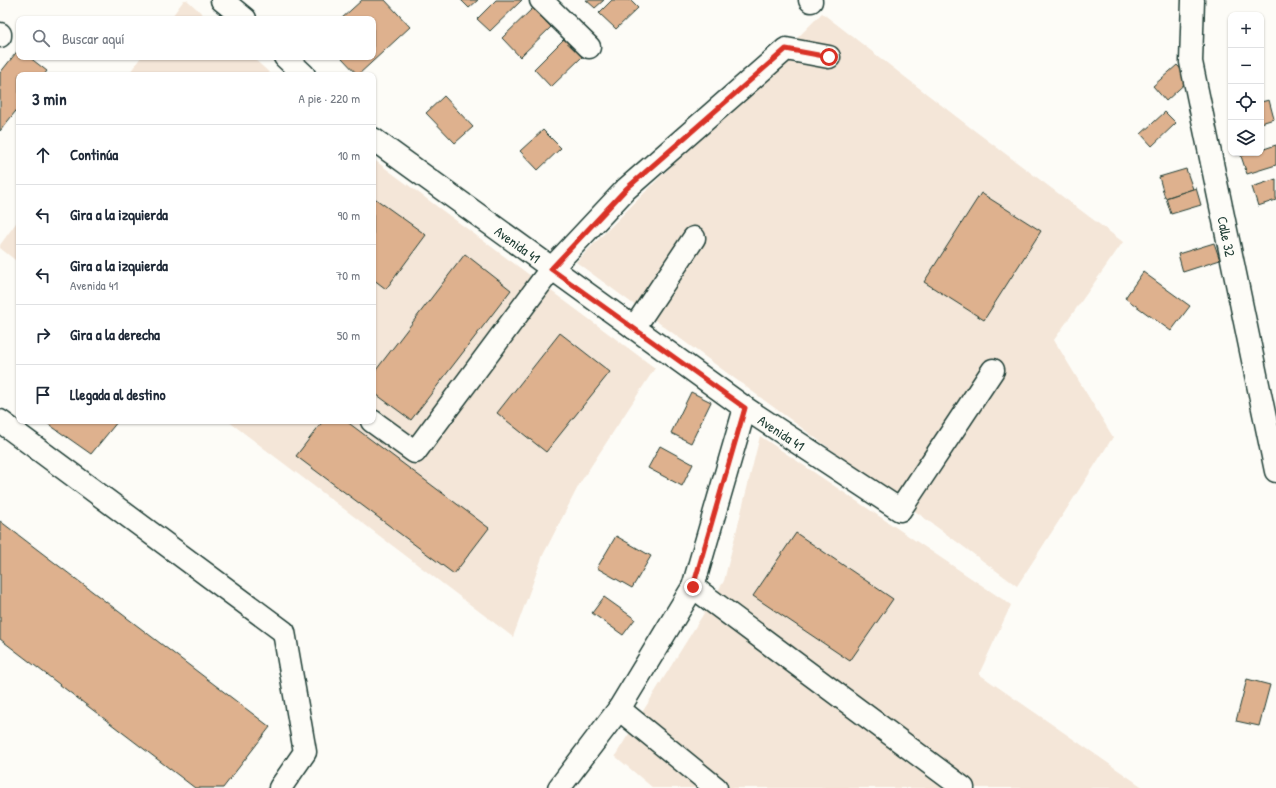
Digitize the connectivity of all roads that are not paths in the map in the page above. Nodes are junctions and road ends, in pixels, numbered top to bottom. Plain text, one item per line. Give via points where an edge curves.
1 (222, 0) edge
2 (541, 0) edge
3 (1193, 0) edge
4 (241, 16) edge
5 (589, 47) dead end
6 (829, 57) dead end
7 (288, 60) edge
8 (301, 72) edge
9 (376, 141) edge
10 (694, 238) dead end
11 (551, 269) junction
12 (634, 328) junction
13 (993, 370) dead end
14 (745, 408) junction
15 (0, 421) edge
16 (376, 424) edge
17 (1276, 472) edge
18 (693, 587) junction
19 (618, 709) junction
20 (280, 788) edge
21 (559, 788) edge
22 (716, 788) edge
23 (963, 788) edge

1 - 4 street
2 - 5 street
3 - 17 street, Calle 32 via 1191,62
6 - 11 street via 786,49 626,189
7 - 8 street
9 - 11 street, Avenida 41
10 - 12 street
11 - 12 street, Avenida 41
11 - 16 street via 415,452
12 - 14 street, Avenida 41
13 - 14 street, Avenida 41 via 900,510
14 - 18 street
15 - 20 street via 284,632 305,752
18 - 19 street
18 - 23 street
19 - 21 street
19 - 22 street

